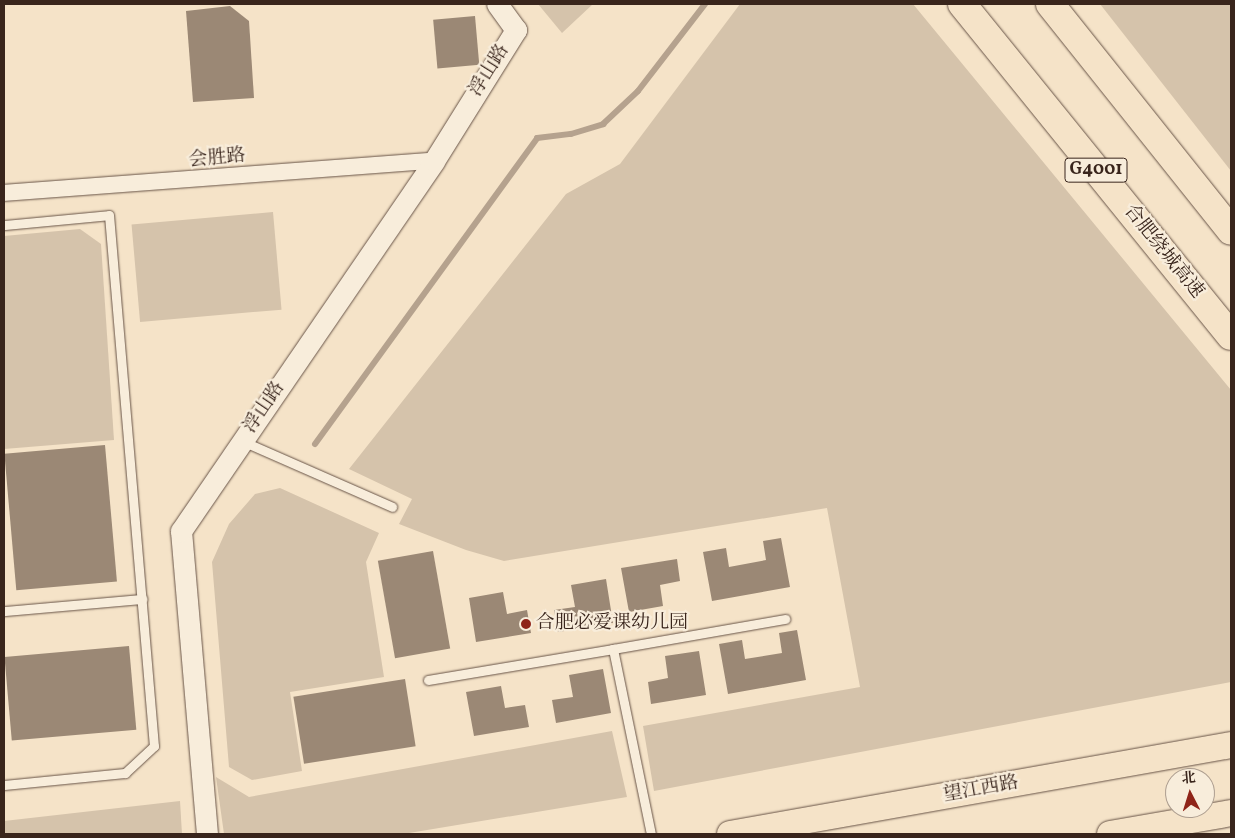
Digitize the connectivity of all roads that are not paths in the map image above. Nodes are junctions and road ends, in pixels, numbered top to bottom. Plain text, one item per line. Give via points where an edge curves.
1 (497, 4) edge
2 (962, 4) edge
3 (1050, 4) edge
4 (434, 161) junction
5 (4, 193) edge
6 (4, 225) edge
7 (1231, 231) edge
8 (1231, 336) edge
9 (242, 441) junction
10 (392, 507) dead end
11 (142, 599) junction
12 (4, 611) edge
13 (785, 619) dead end
14 (613, 649) junction
15 (428, 680) dead end
16 (1231, 745) edge
17 (4, 784) edge
18 (1231, 813) edge
19 (207, 834) edge
20 (651, 834) edge
21 (730, 834) edge
22 (1110, 834) edge

1 - 4 street, 浮山路 via 516,30
2 - 8 highway, 合肥绕城高速 / G4001
3 - 7 highway
4 - 5 street, 会胜路
4 - 9 street, 浮山路
6 - 11 lane via 109,215
9 - 10 lane
9 - 19 street, 浮山路 via 181,530
11 - 12 lane
11 - 17 lane via 154,746 124,774
13 - 14 lane
14 - 15 lane
14 - 20 lane
16 - 21 main road, 望江西路
18 - 22 main road

